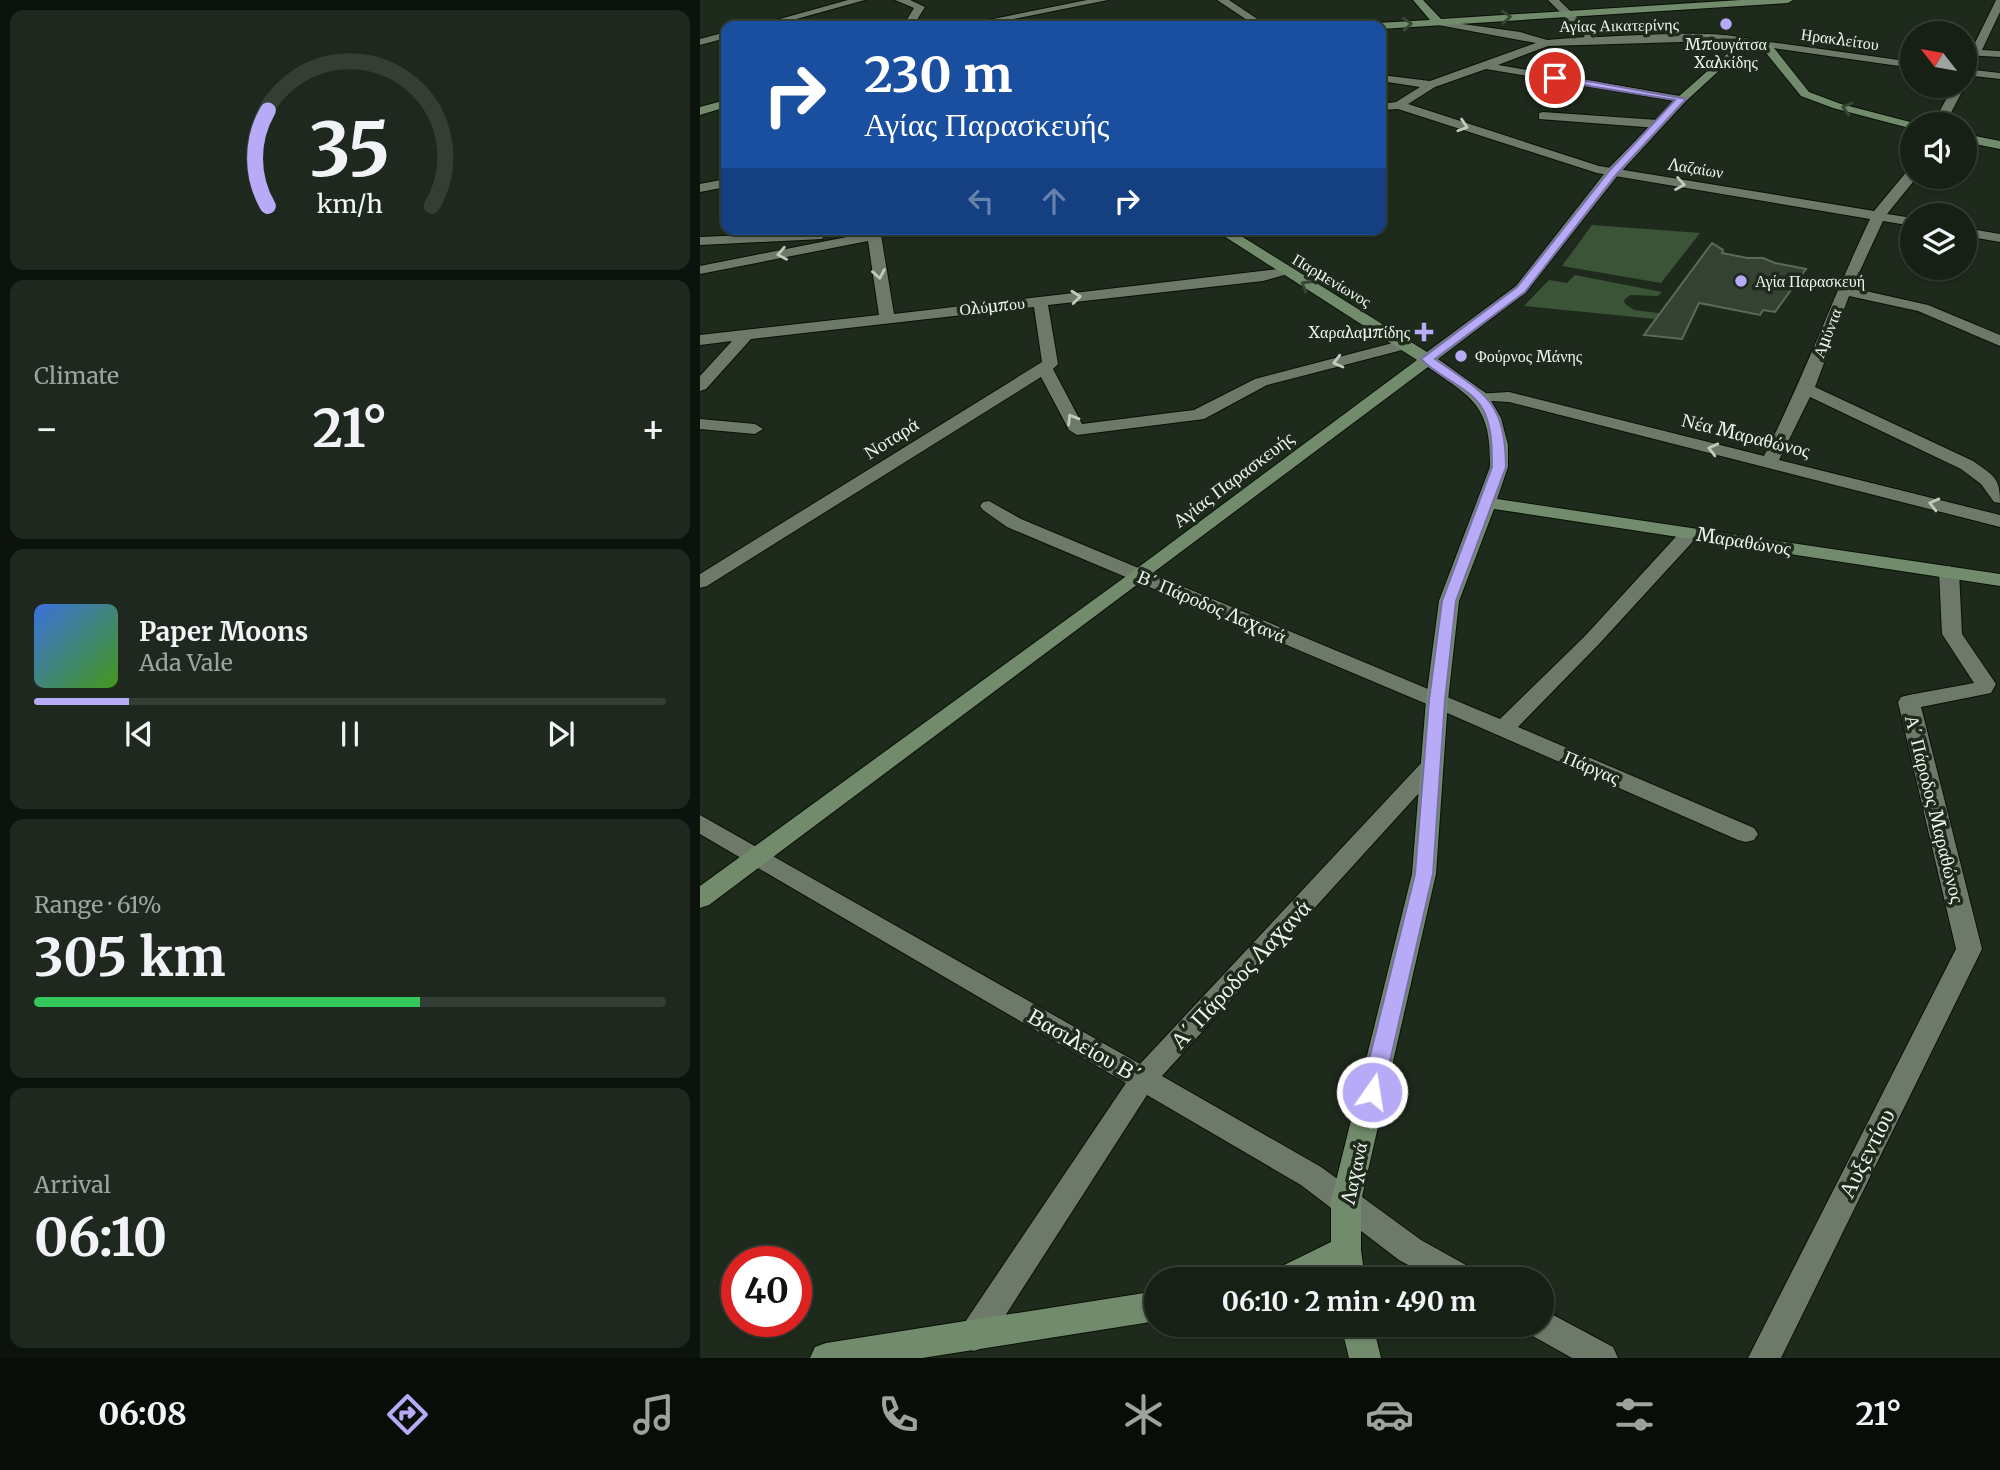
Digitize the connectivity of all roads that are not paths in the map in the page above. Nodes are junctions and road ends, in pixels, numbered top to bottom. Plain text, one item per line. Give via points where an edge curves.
1 (860, 0) edge
2 (900, 0) edge
3 (1103, 0) edge
4 (1222, 0) edge
5 (1418, 0) edge
6 (1553, 0) edge
7 (1788, 0) edge
8 (1747, 1) edge
9 (2000, 2) edge
10 (1567, 14) junction
11 (779, 21) edge
12 (911, 21) edge
13 (990, 21) edge
14 (1255, 21) edge
15 (1438, 22) junction
16 (1386, 25) edge
17 (1751, 34) junction
18 (721, 36) edge
19 (1978, 39) edge
20 (1594, 40) junction
21 (700, 42) edge
22 (1547, 43) junction
23 (1806, 50) junction
24 (1900, 50) dead end
25 (1978, 53) edge
26 (2000, 54) edge
27 (1900, 63) edge
28 (1484, 66) junction
29 (1978, 74) edge
30 (2000, 76) edge
31 (1386, 79) edge
32 (1431, 85) junction
33 (1682, 99) junction
34 (721, 105) edge
35 (1399, 105) junction
36 (1386, 106) edge
37 (700, 111) edge
38 (1543, 116) dead end
39 (1900, 122) edge
40 (1658, 124) junction
41 (1977, 140) edge
42 (2000, 145) edge
43 (1613, 173) junction
44 (721, 184) edge
45 (700, 188) edge
46 (1900, 189) edge
47 (1878, 216) junction
48 (1900, 220) edge
49 (1977, 234) edge
50 (835, 235) edge
51 (864, 235) edge
52 (873, 235) edge
53 (1229, 235) edge
54 (2000, 238) edge
55 (700, 242) edge
56 (700, 270) edge
57 (1283, 271) junction
58 (1844, 290) junction
59 (1040, 301) junction
60 (887, 318) junction
61 (748, 333) junction
62 (700, 340) edge
63 (2000, 341) edge
64 (1404, 345) junction
65 (1427, 359) junction
66 (1044, 368) junction
67 (700, 386) edge
68 (1805, 389) junction
69 (1481, 397) junction
70 (700, 424) edge
71 (755, 429) dead end
72 (1769, 463) junction
73 (2000, 498) edge
74 (1487, 503) junction
75 (989, 506) dead end
76 (2000, 521) edge
77 (1690, 534) junction
78 (1949, 572) junction
79 (1139, 576) junction
80 (2000, 580) edge
81 (700, 582) edge
82 (1437, 700) junction
83 (1503, 729) junction
84 (1432, 765) junction
85 (700, 822) edge
86 (1746, 834) dead end
87 (757, 856) junction
88 (700, 899) edge
89 (1969, 949) joint
90 (1143, 1079) junction
91 (1346, 1201) junction
92 (1348, 1265) edge
93 (1440, 1267) edge
94 (1144, 1308) edge
95 (1554, 1331) edge
96 (974, 1336) junction
97 (1360, 1337) edge
98 (826, 1358) edge
99 (1364, 1358) edge
100 (1602, 1358) edge
101 (1763, 1358) edge

1 - 11 street
2 - 12 street via 920,7
3 - 13 street
4 - 14 street
5 - 15 street
6 - 10 street
7 - 8 street
8 - 10 street
8 - 17 street
9 - 19 street
15 -> 10 street
10 - 20 street
16 -> 15 street
15 - 22 street
17 - 20 street, Αγίας Αικατερίνης
17 - 23 street, Ηρακλείτου
17 - 33 street, Αγίας Παρασκευής
39 -> 17 street via 1805,94
18 - 21 street
20 - 22 street, Αγίας Αικατερίνης
22 - 28 street, Αγίας Αικατερίνης
23 - 24 street
23 - 27 street, Ηρακλείτου
25 - 26 street
28 - 32 street, Αγίας Αικατερίνης
28 - 33 street
29 - 30 street
31 - 32 street
32 - 35 street, Αγίας Αικατερίνης
33 - 40 street, Αγίας Παρασκευής
34 - 37 street
35 - 36 street, Αγίας Αικατερίνης
35 -> 43 street, Λαζαίων
38 - 40 street
40 - 43 street, Αγίας Παρασκευής
41 - 42 street
43 -> 47 street, Λαζαίων
43 - 65 street, Αγίας Παρασκευής via 1521,289
44 - 45 street
46 - 47 street, Αμύντα
47 - 48 street, Λαζαίων
47 - 58 street, Αμύντα
49 - 54 street
50 - 55 street
51 -> 56 street
52 -> 60 street
53 - 57 street, Παρμενίωνος
59 -> 57 street, Ολύμπου via 1263,277
64 -> 57 street, Παρμενίωνος
58 - 63 street via 1923,308
58 - 68 street, Αμύντα
59 - 60 street, Ολύμπου
59 - 66 street via 1050,364
60 - 61 street, Ολύμπου
61 - 62 street, Ολύμπου
61 - 67 street
64 - 65 street, Παρμενίωνος
64 -> 66 street via 1261,382 1198,415 1077,430
65 - 69 street
65 - 79 street, Αγίας Παρασκευής
66 - 81 street, Νοταρά
68 - 72 street, Αμύντα
68 - 73 street via 1966,465 1988,480
72 -> 69 street, Νέα Μαραθώνος via 1509,397
69 - 74 street, Λαχανά via 1493,418 1499,445 1499,467
70 - 71 street
76 -> 72 street, Νέα Μαραθώνος
74 - 77 street, Μαραθώνος
74 - 82 street, Λαχανά via 1449,601
75 - 79 street, Β΄ Πάροδος Λαχανά via 1014,523
77 - 78 street, Μαραθώνος
77 - 83 street
78 - 80 street, Μαραθώνος
78 - 89 street, Α΄ Πάροδος Μαραθώνος via 1952,634 1984,688 1909,702
79 - 82 street, Β΄ Πάροδος Λαχανά
79 - 87 street, Αγίας Παρασκευής
82 - 83 street, Πάργας
82 - 84 street, Λαχανά
83 - 86 street, Πάργας
84 - 90 street, Α΄ Πάροδος Λαχανά
84 - 91 street, Λαχανά via 1424,874
85 - 87 street, Βασιλείου Β΄
87 - 88 street, Αγίας Παρασκευής
87 - 90 street, Βασιλείου Β΄
89 - 101 street, Αυξεντίου
90 - 91 street, Βασιλείου Β΄
90 - 96 street, Α΄ Πάροδος Λαχανά
91 - 92 street, Λαχανά
91 - 93 street, Βασιλείου Β΄ via 1410,1250
94 - 96 street
95 - 100 street
96 - 98 street
97 - 99 street

